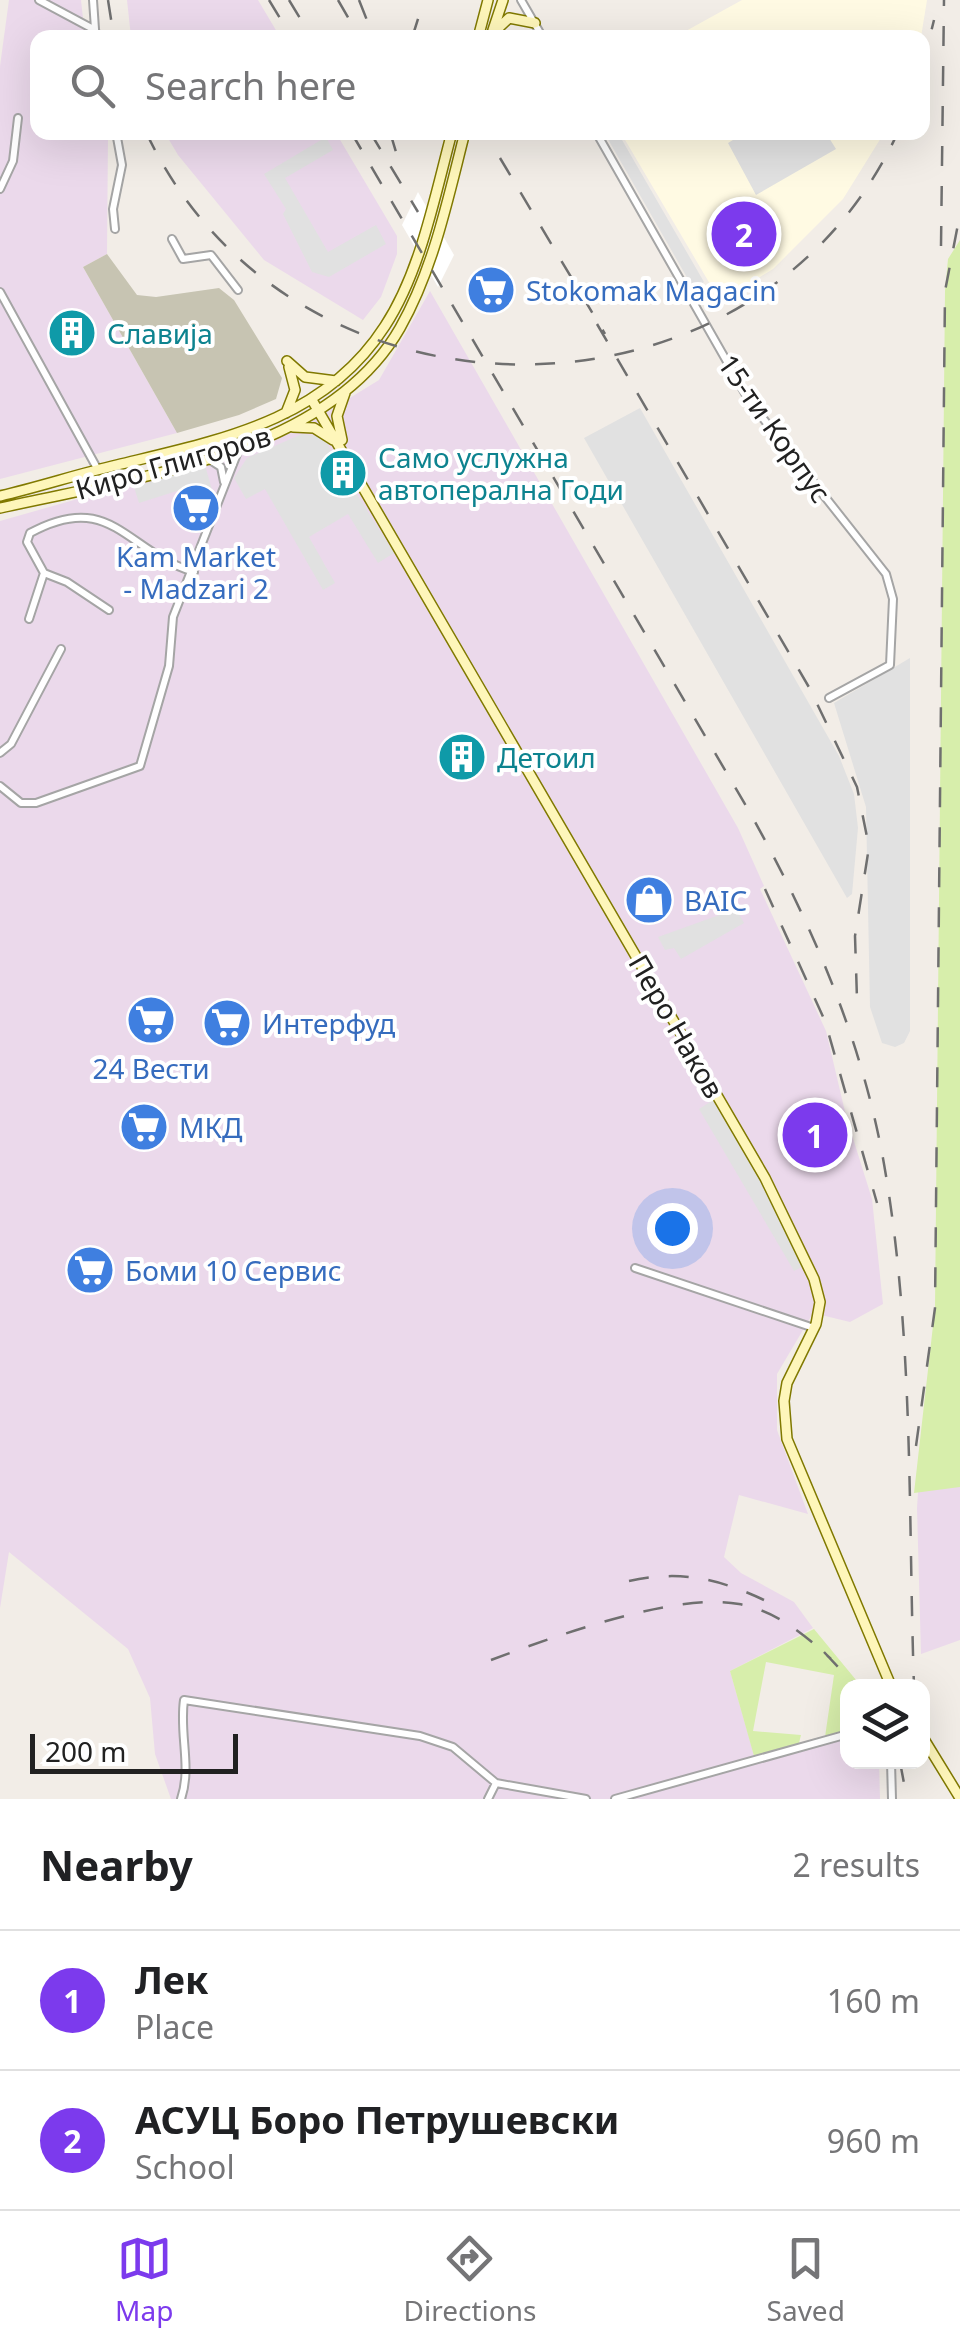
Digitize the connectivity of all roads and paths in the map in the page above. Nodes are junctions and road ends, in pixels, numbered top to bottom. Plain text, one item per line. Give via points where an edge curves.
1 (40, 0) edge
2 (94, 0) edge
3 (488, 0) edge
4 (503, 0) edge
5 (522, 0) edge
6 (535, 22) junction
7 (90, 30) edge
8 (97, 30) edge
9 (480, 30) edge
10 (493, 30) edge
11 (497, 30) edge
12 (539, 30) edge
13 (18, 118) dead end
14 (118, 140) edge
15 (449, 140) edge
16 (463, 140) edge
17 (601, 140) edge
18 (0, 189) edge
19 (115, 229) dead end
20 (172, 239) dead end
21 (238, 290) dead end
22 (0, 292) edge
23 (338, 380) junction
24 (348, 387) junction
25 (312, 400) junction
26 (318, 410) junction
27 (284, 416) junction
28 (290, 427) junction
29 (240, 449) junction
30 (345, 452) junction
31 (207, 458) junction
32 (98, 470) junction
33 (225, 483) junction
34 (0, 496) edge
35 (0, 508) edge
36 (194, 572) junction
37 (44, 573) junction
38 (108, 610) dead end
39 (29, 618) dead end
40 (61, 650) dead end
41 (829, 698) dead end
42 (0, 754) edge
43 (0, 786) edge
44 (634, 1268) dead end
45 (814, 1328) junction
46 (889, 1679) edge
47 (840, 1736) edge
48 (930, 1749) edge
49 (892, 1769) edge
50 (496, 1783) junction
51 (960, 1798) edge
52 (181, 1799) edge
53 (488, 1799) edge
54 (586, 1799) edge
55 (615, 1799) edge
56 (892, 1799) edge

1 - 7 street
2 - 8 street
3 - 9 street
4 - 10 street
5 - 6 street
6 - 11 street via 509,18
6 - 12 street
13 - 18 street via 13,161
14 - 19 street via 122,164
15 - 23 street, Киро Глигоров via 398,303
16 - 24 street, Киро Глигоров via 434,244 404,319 381,355
17 - 41 street, 15-ти Корпус via 750,402 892,585 890,666
20 - 21 street via 183,259 212,255
22 - 32 street
23 - 25 street, Киро Глигоров
23 - 27 street via 312,380 287,361 295,390
24 - 26 street, Киро Глигоров
24 - 30 street via 337,416
25 - 26 street, Перо Наков
25 - 27 street, Киро Глигоров
26 - 28 street, Киро Глигоров
26 - 30 street, Перо Наков
27 - 32 street, Киро Глигоров via 224,441
28 - 29 street, Киро Глигоров
28 - 30 street via 321,430
29 - 31 street, Киро Глигоров
29 - 33 street
30 - 45 street, Перо Наков via 771,1189 819,1292
31 - 33 street via 221,467
31 - 35 street, Киро Глигоров
32 - 34 street, Киро Глигоров
33 - 36 street
36 - 37 street via 118,528 81,515 27,536
36 - 43 street via 174,617 169,666 140,766 36,803 10,798
37 - 38 street
37 - 39 street
40 - 42 street
44 - 45 street
45 - 46 street, Перо Наков via 787,1383 787,1439
47 - 55 street
48 - 51 street
49 - 56 street
50 - 52 street via 437,1740 184,1700 187,1780
50 - 53 street
50 - 54 street

